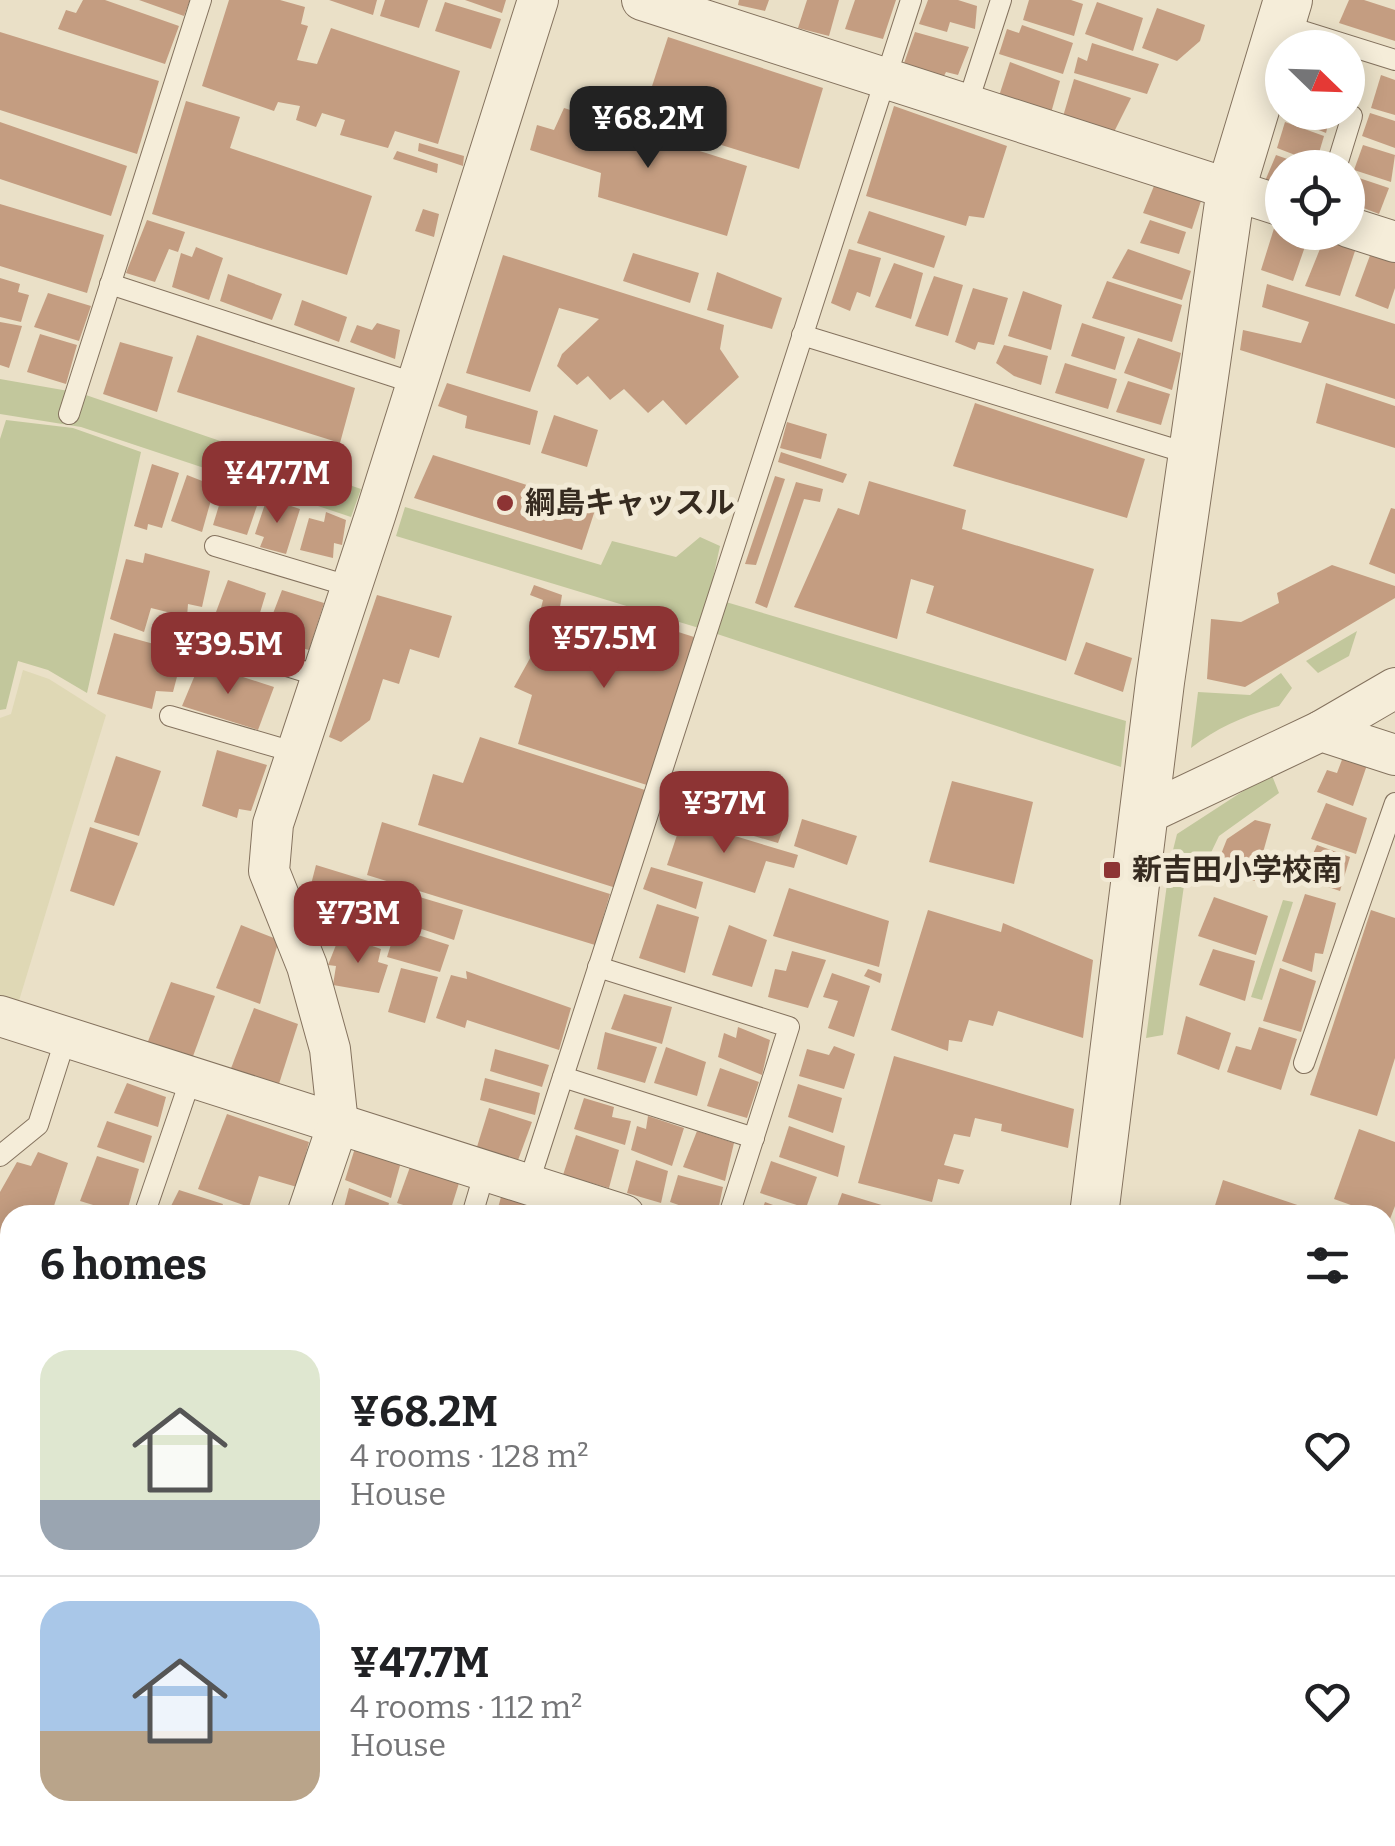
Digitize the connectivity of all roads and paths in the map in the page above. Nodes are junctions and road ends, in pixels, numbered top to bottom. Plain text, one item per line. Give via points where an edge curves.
1 (201, 0) edge
2 (538, 0) edge
3 (642, 0) edge
4 (910, 0) edge
5 (1001, 0) edge
6 (1284, 12) edge
7 (1395, 60) edge
8 (886, 78) junction
9 (967, 104) junction
10 (1231, 190) junction
11 (1265, 201) edge
12 (1365, 232) edge
13 (1395, 242) edge
14 (110, 284) junction
15 (802, 335) junction
16 (417, 384) junction
17 (69, 414) dead end
18 (1192, 455) junction
19 (215, 546) dead end
20 (352, 587) junction
21 (201, 638) dead end
22 (322, 677) junction
23 (1395, 688) edge
24 (170, 716) dead end
25 (1321, 731) junction
26 (297, 753) junction
27 (1395, 754) edge
28 (1395, 803) edge
29 (1146, 814) junction
30 (598, 967) junction
31 (0, 1016) edge
32 (66, 1037) junction
33 (1304, 1064) dead end
34 (191, 1078) junction
35 (563, 1078) junction
36 (338, 1124) junction
37 (754, 1138) junction
38 (0, 1156) edge
39 (485, 1171) junction
40 (528, 1184) junction
41 (147, 1205) edge
42 (310, 1205) edge
43 (475, 1205) edge
44 (593, 1205) edge
45 (732, 1205) edge
46 (1095, 1205) edge

1 - 14 lane
2 - 16 street
3 - 8 street
4 - 8 lane
5 - 9 lane
6 - 7 lane
6 - 10 street
8 - 9 street
8 - 15 lane
9 - 10 street
10 - 11 street
10 - 18 street
12 - 13 street
14 - 16 lane
14 - 17 lane
15 - 18 lane
15 - 30 lane
16 - 20 street
18 - 29 street
19 - 20 lane
20 - 22 street
21 - 22 lane
22 - 26 street
23 - 25 street
24 - 26 lane
25 - 27 street
25 - 29 street
26 - 36 street via 273,824 268,871 307,966 330,1049
28 - 33 lane
29 - 46 street
30 - 35 lane
30 - 37 lane via 788,1027
31 - 32 street
32 - 34 street
32 - 38 lane via 38,1124
34 - 36 street
34 - 41 lane
35 - 37 lane
35 - 40 lane
36 - 39 street
36 - 42 street
37 - 45 lane
39 - 40 street
39 - 43 lane
40 - 44 street

